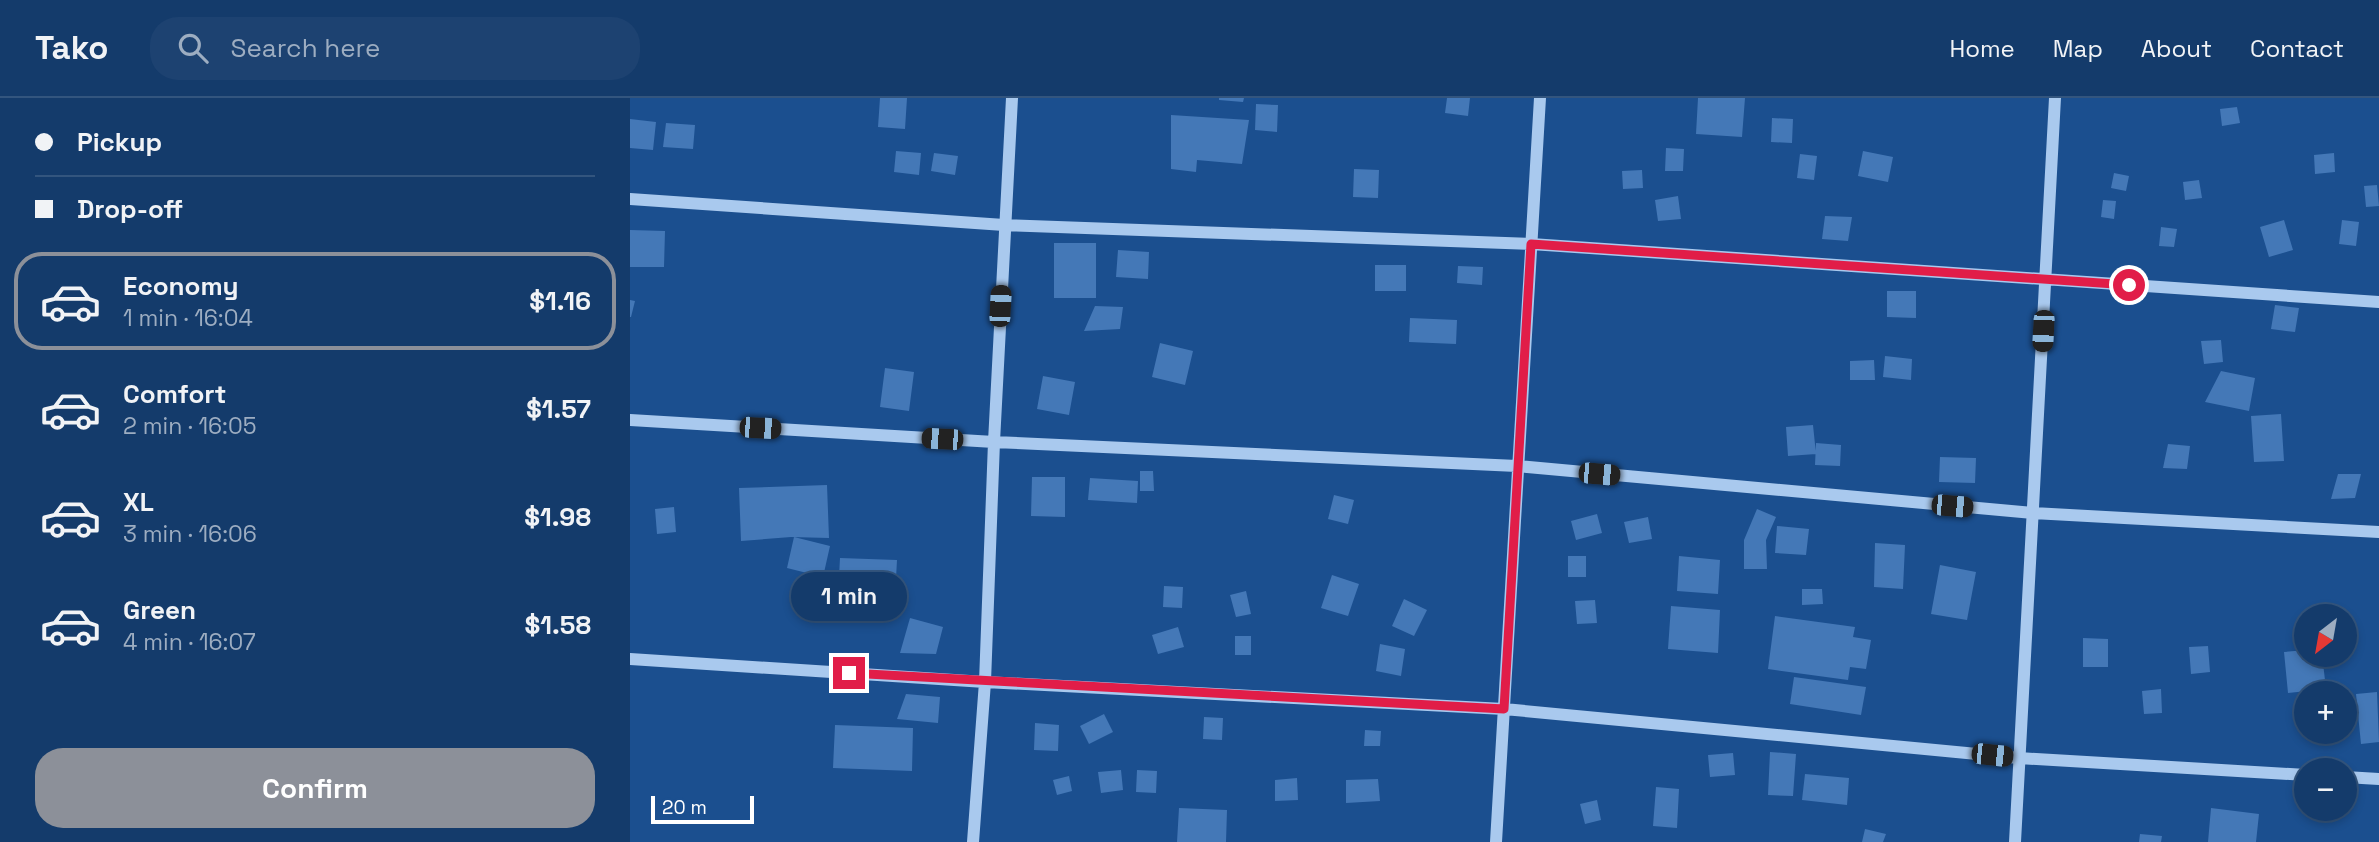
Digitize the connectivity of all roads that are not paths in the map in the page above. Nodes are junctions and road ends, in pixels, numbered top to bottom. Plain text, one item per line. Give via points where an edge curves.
1 (1012, 98) edge
2 (1540, 98) edge
3 (2055, 98) edge
4 (630, 199) edge
5 (1004, 225) junction
6 (1531, 244) junction
7 (2045, 279) junction
8 (2379, 302) edge
9 (630, 421) edge
10 (994, 442) junction
11 (1517, 466) junction
12 (2033, 513) junction
13 (2379, 532) edge
14 (630, 659) edge
15 (985, 682) junction
16 (1504, 709) junction
17 (2019, 758) junction
18 (2294, 774) edge
19 (2357, 778) edge
20 (2379, 779) edge
21 (972, 842) edge
22 (1496, 842) edge
23 (2015, 842) edge

1 - 5 street
2 - 6 street
3 - 7 street
4 - 5 street
5 - 6 street
5 - 10 street
6 - 7 street
6 - 11 street
7 - 8 street
7 - 12 street
9 - 10 street
10 - 11 street
10 - 15 street
11 - 12 street
11 - 16 street
12 - 13 street
12 - 17 street
14 - 15 street
15 - 16 street
15 - 21 street
16 - 17 street
16 - 22 street
17 - 18 street
17 - 23 street
19 - 20 street

